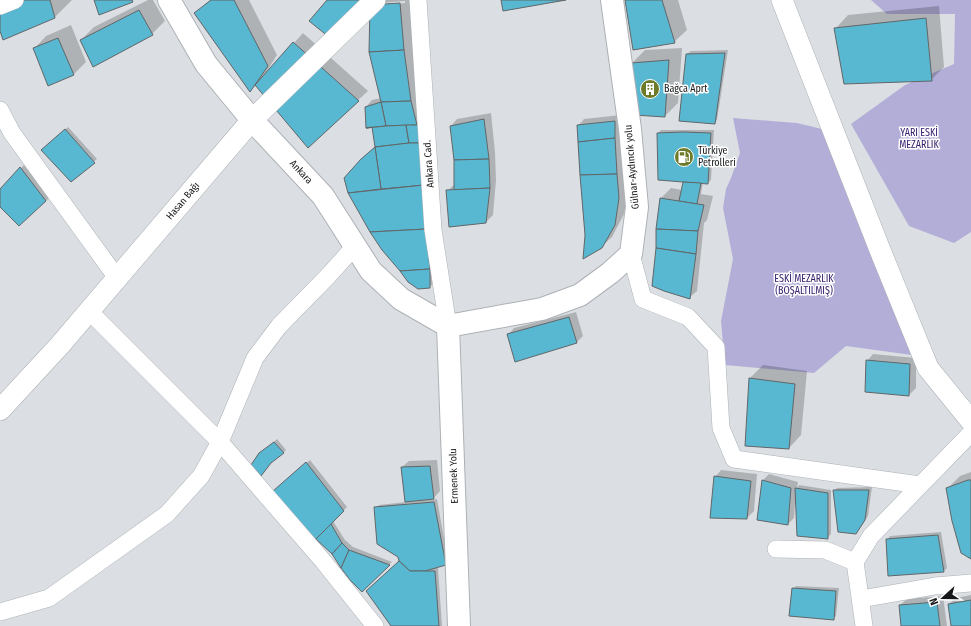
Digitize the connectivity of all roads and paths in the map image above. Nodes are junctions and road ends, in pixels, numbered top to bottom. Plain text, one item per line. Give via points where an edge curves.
1 (169, 0) edge
2 (375, 0) edge
3 (418, 0) edge
4 (612, 0) edge
5 (782, 0) edge
6 (0, 110) edge
7 (252, 120) junction
8 (355, 246) junction
9 (631, 254) junction
10 (117, 278) junction
11 (89, 311) junction
12 (448, 326) junction
13 (0, 410) edge
14 (971, 421) edge
15 (971, 433) edge
16 (220, 442) junction
17 (920, 485) junction
18 (776, 549) dead end
19 (855, 562) junction
20 (971, 583) edge
21 (861, 599) junction
22 (0, 612) edge
23 (375, 626) edge
24 (459, 626) edge
25 (864, 626) edge

1 - 7 main road, Ankara via 206,64
2 - 7 street, Hasan Bağı
3 - 12 street, Ankara Cad. via 433,230
4 - 9 main road, Gülnar-Aydıncık yolu via 630,129 637,207
5 - 14 street via 928,368
6 - 10 street via 12,134
7 - 8 main road, Ankara via 323,196
7 - 10 street, Hasan Bağı
8 - 12 main road, Ankara via 371,271 401,299
8 - 16 street via 279,326 256,358
9 - 12 main road via 580,295 542,309
9 - 17 street via 643,299 688,317 716,346 721,428 734,459
10 - 11 street, Hasan Bağı
11 - 13 street, Hasan Bağı
11 - 16 street
12 - 24 main road, Ermenek Yolu
15 - 17 street
16 - 22 street via 201,476 167,514 49,598
16 - 23 street
17 - 19 street via 871,536
18 - 19 street via 825,550
19 - 21 street
20 - 21 street via 935,586
21 - 25 street

